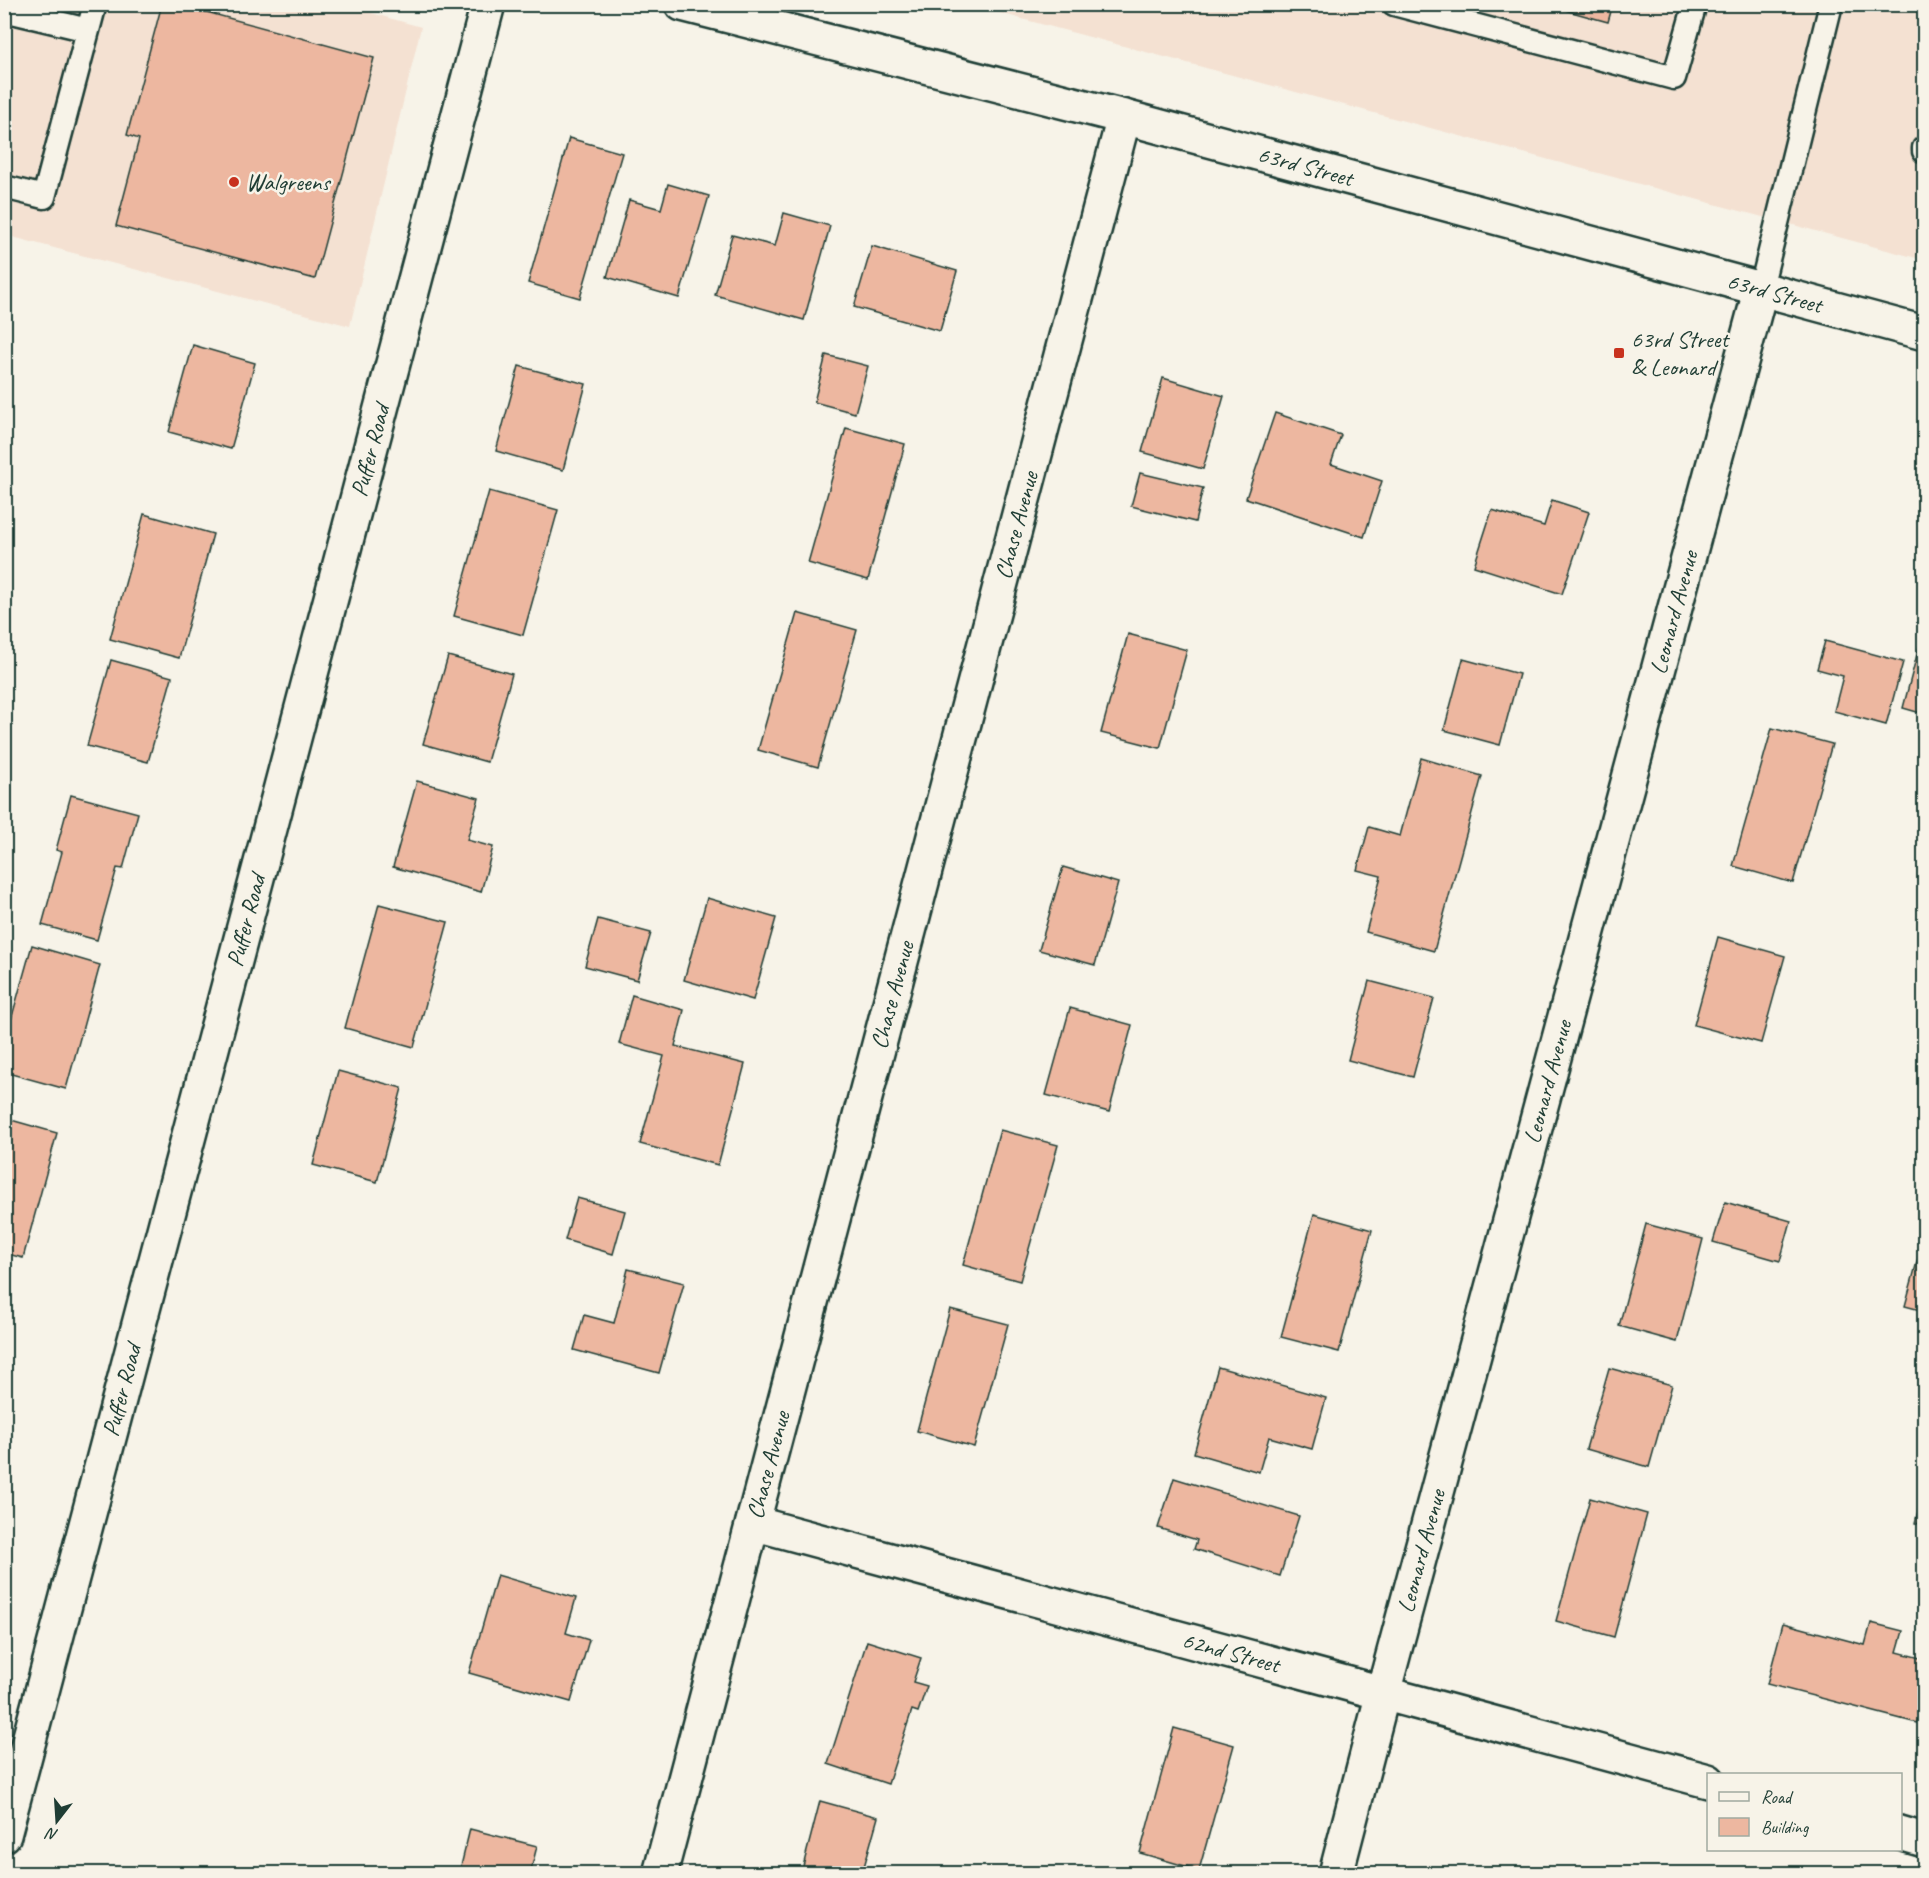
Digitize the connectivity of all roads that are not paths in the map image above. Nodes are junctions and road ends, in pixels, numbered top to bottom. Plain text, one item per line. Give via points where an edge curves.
1 (95, 4) edge
2 (488, 4) edge
3 (682, 4) edge
4 (1394, 4) edge
5 (1695, 4) edge
6 (1831, 4) edge
7 (4, 10) edge
8 (1449, 11) edge
9 (88, 30) junction
10 (1124, 117) junction
11 (4, 187) edge
12 (1761, 288) junction
13 (1924, 333) edge
14 (753, 1523) junction
15 (1383, 1693) junction
16 (1707, 1781) edge
17 (1902, 1834) edge
18 (4, 1835) edge
19 (1924, 1840) edge
20 (660, 1874) edge
21 (1336, 1874) edge

1 - 9 lane
2 - 18 street, Puffer Road
3 - 10 street, 63rd Street
4 - 8 lane
5 - 8 lane via 1674,78
6 - 12 lane
7 - 9 lane
9 - 11 lane via 44,197
10 - 12 street, 63rd Street
10 - 14 street, Chase Avenue
12 - 13 street, 63rd Street
12 - 15 street, Leonard Avenue
14 - 15 street, 62nd Street
14 - 20 street, Chase Avenue
15 - 16 street, 62nd Street
15 - 21 street, Leonard Avenue
17 - 19 street

